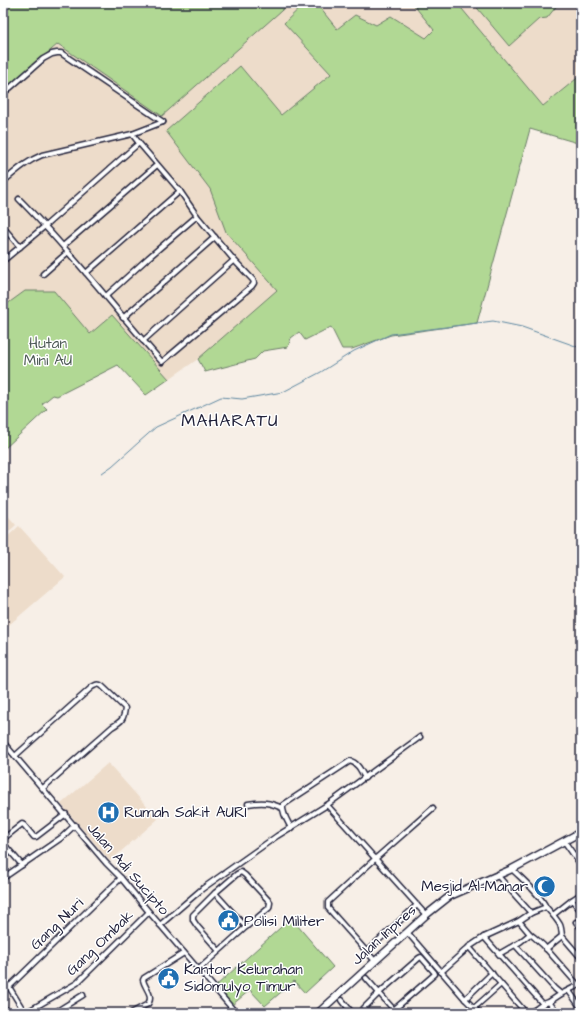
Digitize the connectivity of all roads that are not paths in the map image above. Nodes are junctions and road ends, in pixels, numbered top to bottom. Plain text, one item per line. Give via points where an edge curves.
1 (3, 94) edge
2 (132, 134) junction
3 (139, 143) junction
4 (157, 165) junction
5 (3, 182) edge
6 (180, 191) junction
7 (19, 199) dead end
8 (197, 216) junction
9 (45, 226) junction
10 (3, 227) edge
11 (215, 237) junction
12 (63, 246) junction
13 (20, 247) junction
14 (68, 252) junction
15 (234, 260) junction
16 (3, 262) edge
17 (86, 273) junction
18 (43, 274) dead end
19 (106, 296) junction
20 (123, 318) junction
21 (143, 341) junction
22 (420, 737) dead end
23 (3, 742) edge
24 (15, 756) junction
25 (365, 778) junction
26 (43, 788) junction
27 (248, 804) dead end
28 (327, 805) junction
29 (282, 808) junction
30 (433, 808) dead end
31 (66, 814) junction
32 (75, 825) junction
33 (291, 828) junction
34 (581, 832) edge
35 (3, 838) edge
36 (564, 841) junction
37 (3, 843) edge
38 (375, 859) junction
39 (22, 865) junction
40 (581, 865) edge
41 (512, 869) junction
42 (497, 875) junction
43 (3, 878) edge
44 (121, 878) junction
45 (215, 894) junction
46 (581, 894) edge
47 (572, 900) junction
48 (417, 905) junction
49 (546, 907) junction
50 (581, 911) edge
51 (149, 912) junction
52 (531, 913) junction
53 (426, 915) junction
54 (553, 916) junction
55 (519, 921) junction
56 (576, 922) dead end
57 (160, 925) junction
58 (246, 927) junction
59 (581, 928) edge
60 (407, 932) junction
61 (530, 934) junction
62 (562, 936) junction
63 (484, 937) junction
64 (515, 945) junction
65 (469, 947) junction
66 (546, 949) junction
67 (219, 951) junction
68 (367, 951) junction
69 (184, 953) junction
70 (499, 954) junction
71 (581, 958) edge
72 (376, 961) junction
73 (199, 969) junction
74 (441, 972) junction
75 (492, 973) junction
76 (3, 976) edge
77 (366, 978) dead end
78 (501, 984) junction
79 (580, 985) edge
80 (9, 987) junction
81 (569, 991) junction
82 (379, 994) junction
83 (561, 994) junction
84 (83, 996) dead end
85 (465, 999) junction
86 (342, 1000) dead end
87 (549, 1002) junction
88 (543, 1004) junction
89 (3, 1007) edge
90 (474, 1008) junction
91 (581, 1008) edge
92 (392, 1011) edge
93 (8, 1013) edge
94 (25, 1013) edge
95 (54, 1013) edge
96 (131, 1013) edge
97 (236, 1013) edge
98 (318, 1013) edge
99 (352, 1013) edge
100 (359, 1013) edge
101 (479, 1013) edge
102 (530, 1013) edge
103 (557, 1013) edge

1 - 2 street via 43,59 61,53 163,122
2 - 3 street
2 - 5 street via 32,158
3 - 4 street
3 - 9 street
4 - 6 street
4 - 12 street
6 - 8 street
6 - 17 street
7 - 9 street
8 - 11 street
8 - 19 street
9 - 12 street
9 - 13 street
10 - 13 street
11 - 15 street
11 - 20 street
12 - 14 street
13 - 16 street
14 - 17 street
14 - 18 street
15 - 21 street
15 - 21 street via 253,280 252,286 162,362
17 - 19 street
19 - 20 street
20 - 21 street
22 - 25 street
23 - 24 street, Jalan Adi Sucipto
24 - 26 street, Jalan Adi Sucipto
24 - 26 street via 96,684 102,686 125,708 121,722
25 - 28 street
25 - 29 street via 353,761 350,761
26 - 31 street, Jalan Adi Sucipto
27 - 29 street via 263,802
28 - 33 street
28 - 38 street
29 - 33 street
30 - 38 street
31 - 32 street, Jalan Adi Sucipto
31 - 35 street via 36,837 22,824
32 - 39 street
32 - 44 street, Jalan Adi Sucipto
33 - 57 street via 202,889
34 - 36 main road, Jalan Inpres
36 - 40 street
36 - 41 main road, Jalan Inpres
37 - 39 street
38 - 48 street
38 - 68 street via 327,904
39 - 43 street
41 - 42 main road, Jalan Inpres
41 - 49 street
42 - 52 street
42 - 53 main road, Jalan Inpres via 450,896
44 - 51 street, Jalan Adi Sucipto
44 - 80 street, Gang Nuri
45 - 58 street
45 - 58 street via 237,874 241,872 246,875 270,904 267,911
45 - 67 street via 193,915 193,920
46 - 47 street
47 - 50 street
47 - 54 street
48 - 53 street
48 - 68 street
49 - 52 street
49 - 54 street
51 - 57 street, Jalan Adi Sucipto
51 - 94 street, Gang Ombak via 77,983
52 - 55 street
53 - 60 main road, Jalan Inpres
54 - 62 street via 560,924
55 - 61 street
55 - 63 street
56 - 59 street
57 - 69 street, Jalan Adi Sucipto
58 - 67 street
60 - 72 main road, Jalan Inpres
60 - 74 street
61 - 64 street
61 - 66 street
62 - 66 street
62 - 71 street
63 - 65 street
63 - 70 street
64 - 70 street
64 - 83 street
65 - 74 street
65 - 75 street
66 - 79 street
67 - 73 street
68 - 72 street
69 - 73 street, Jalan Adi Sucipto
69 - 96 street via 144,978 143,983 151,996 150,1001
70 - 88 street
72 - 98 main road, Jalan Inpres
73 - 97 street, Jalan Adi Sucipto
74 - 85 street
75 - 78 street
75 - 85 street
76 - 80 street
77 - 82 street
78 - 90 street
78 - 102 street via 524,1011
79 - 81 street
80 - 94 street
81 - 83 street
81 - 91 street
82 - 92 street
82 - 92 street via 420,958 434,972 428,981
82 - 100 street
83 - 87 street
84 - 95 street
85 - 90 street
86 - 99 street
87 - 88 street
87 - 103 street
88 - 102 street
89 - 93 street
90 - 101 street

